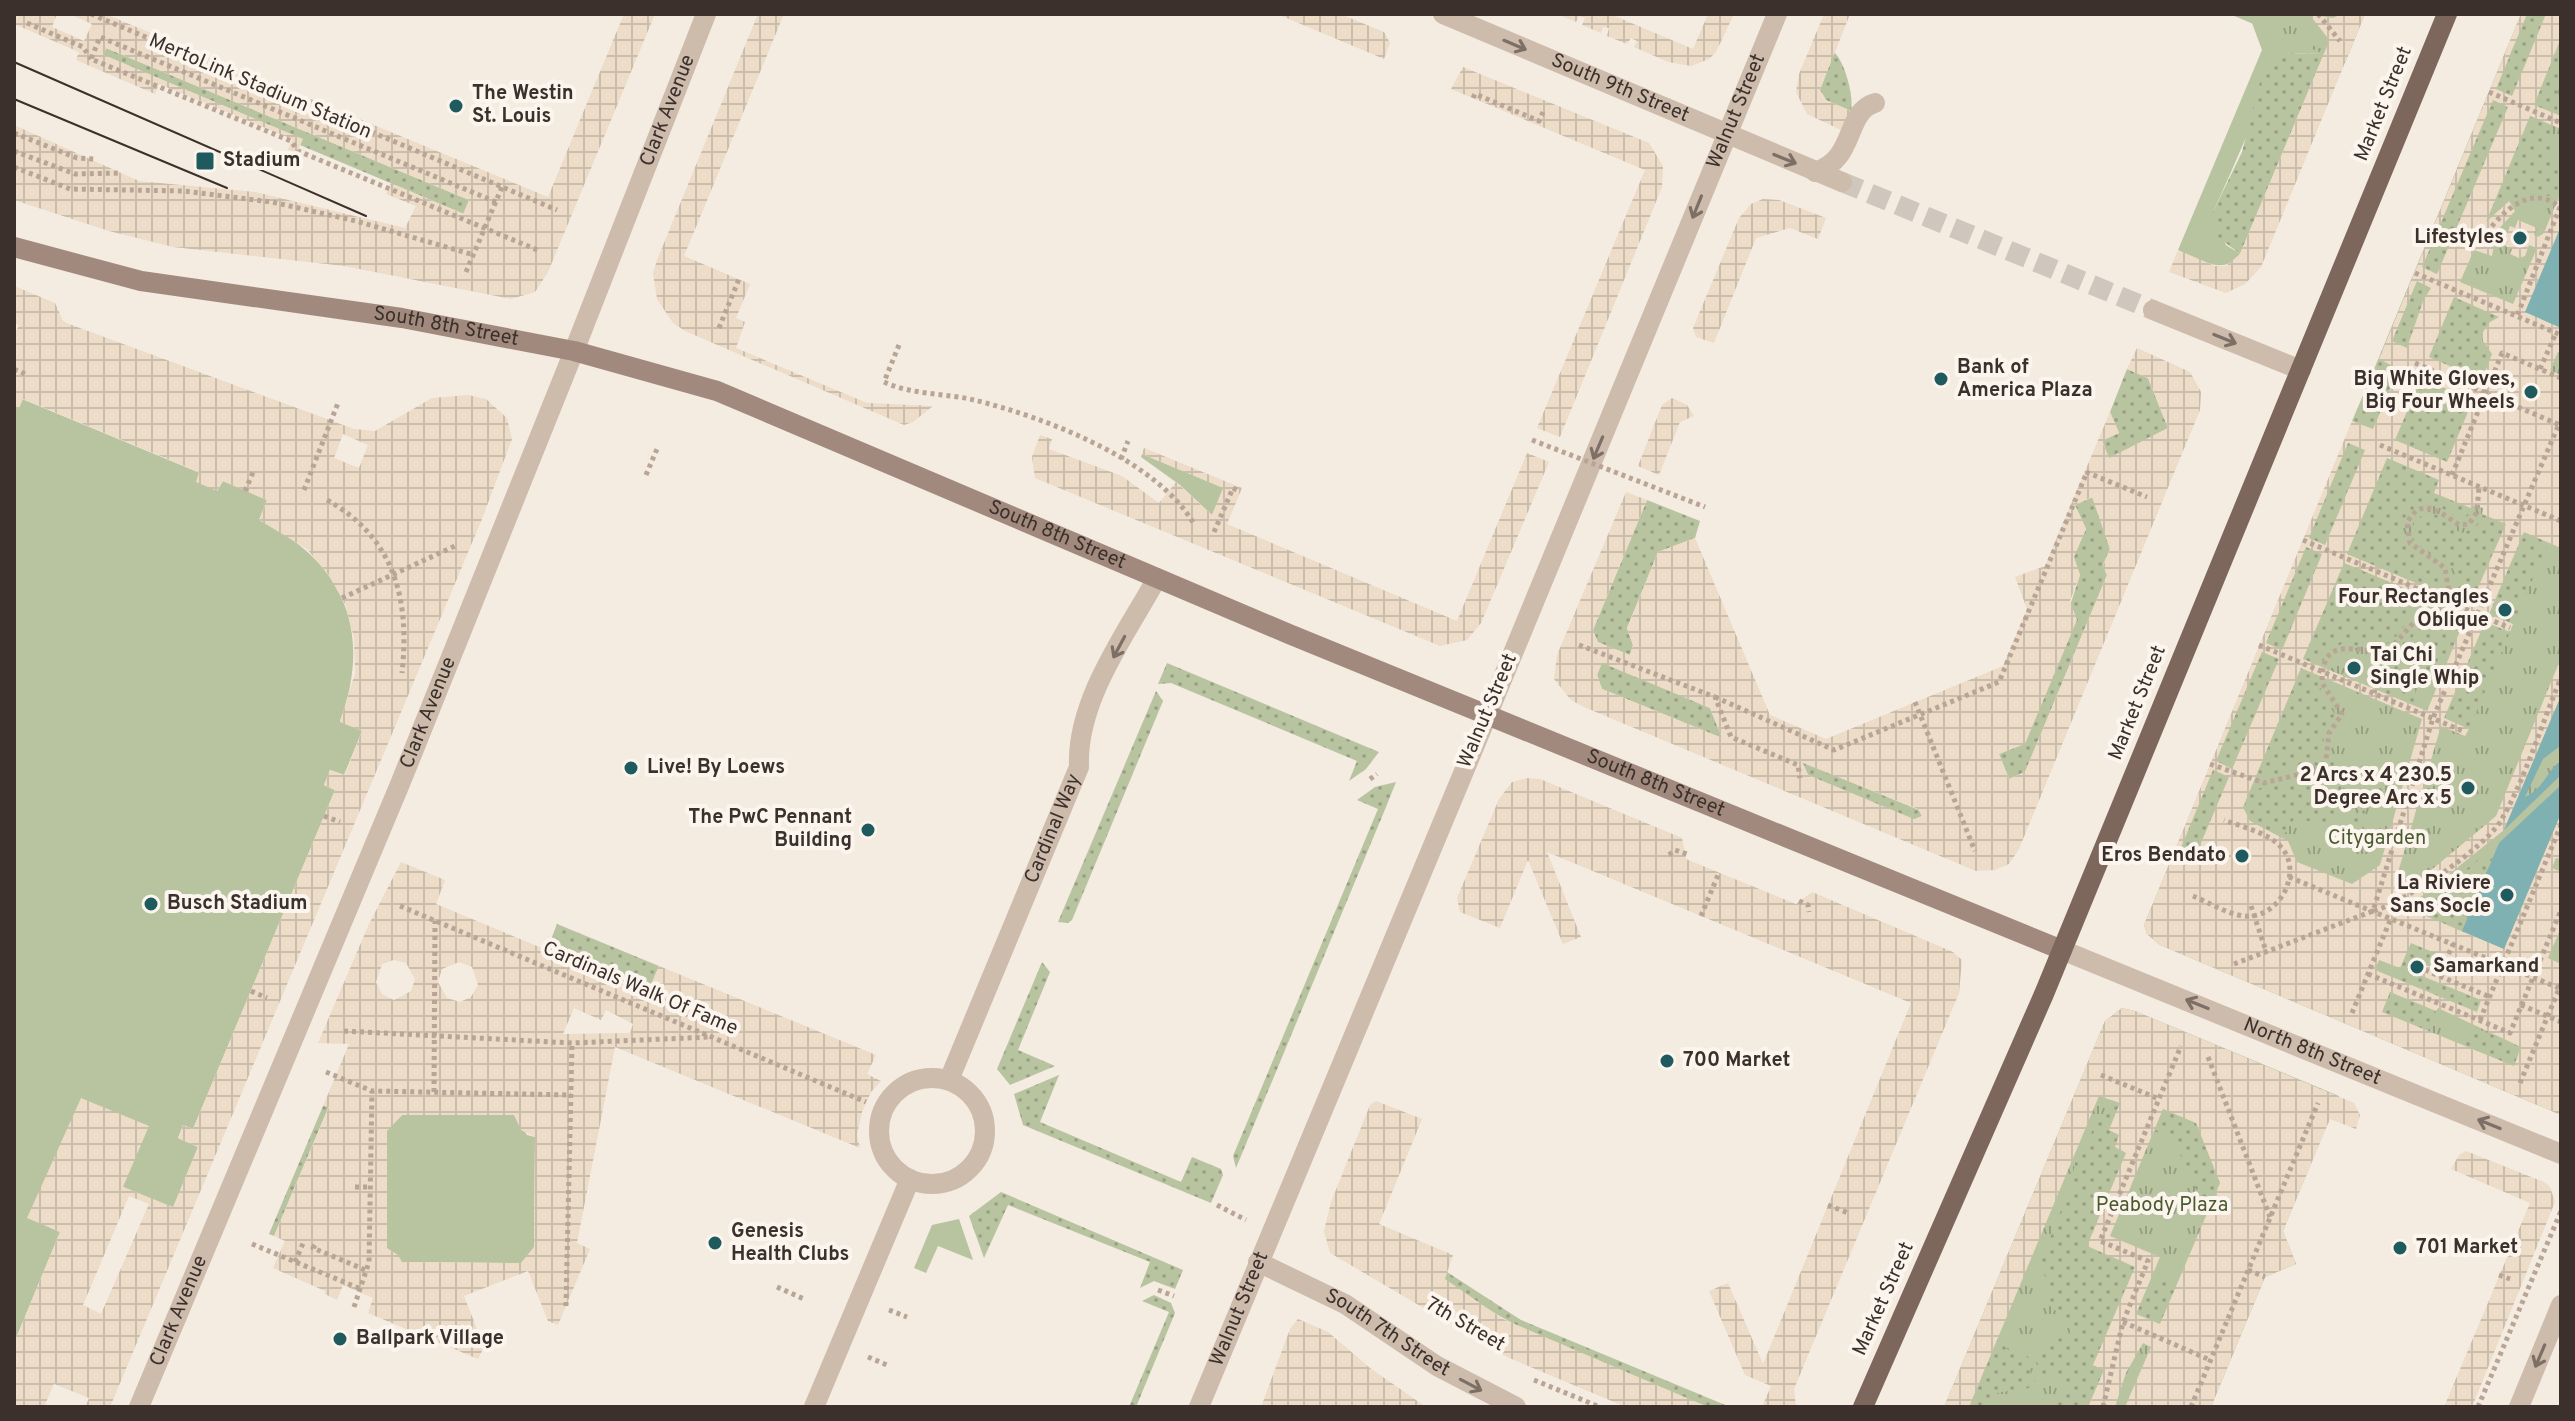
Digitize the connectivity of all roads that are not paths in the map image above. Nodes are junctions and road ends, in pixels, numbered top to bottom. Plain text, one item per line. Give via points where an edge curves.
1 (706, 14) edge
2 (1443, 14) edge
3 (1777, 14) edge
4 (2447, 14) edge
5 (1875, 103) dead end
6 (1727, 135) junction
7 (1815, 172) junction
8 (1842, 182) tunnel mouth
9 (14, 247) edge
10 (2153, 310) tunnel mouth
11 (574, 351) junction
12 (2301, 370) junction
13 (1157, 578) junction
14 (1487, 716) junction
15 (2062, 950) junction
16 (949, 1080) junction
17 (2561, 1154) edge
18 (910, 1179) junction
19 (1258, 1262) junction
20 (2561, 1305) edge
21 (139, 1407) edge
22 (814, 1407) edge
23 (1199, 1407) edge
24 (1516, 1407) edge
25 (1863, 1407) edge
26 (2519, 1407) edge

1 - 11 street, Clark Avenue
2 -> 6 street, South 9th Street
3 - 6 street, Walnut Street
4 - 12 main road, Market Street
5 - 7 street via 1859,116 1838,160
6 -> 7 street, South 9th Street
6 -> 14 street, Walnut Street
7 - 8 street, South 9th Street
9 - 11 main road, South 8th Street via 141,281 402,318
10 -> 12 street
11 - 13 main road, South 8th Street via 717,391
11 - 21 street, Clark Avenue via 400,784
12 - 15 main road, Market Street
13 - 14 main road, South 8th Street
13 -> 16 street, Cardinal Way via 1096,693 1079,737 1079,767
14 - 15 main road, South 8th Street
14 - 19 street, Walnut Street
17 -> 15 street, North 8th Street
15 - 25 main road, Market Street
16 - 18 street via 914,1081 887,1104 879,1138 895,1169
16 - 18 street via 976,1100 986,1132 983,1148 975,1164 945,1183
18 - 22 street
19 - 23 street, Walnut Street
19 -> 24 street, South 7th Street via 1345,1304 1437,1366
20 -> 26 street

